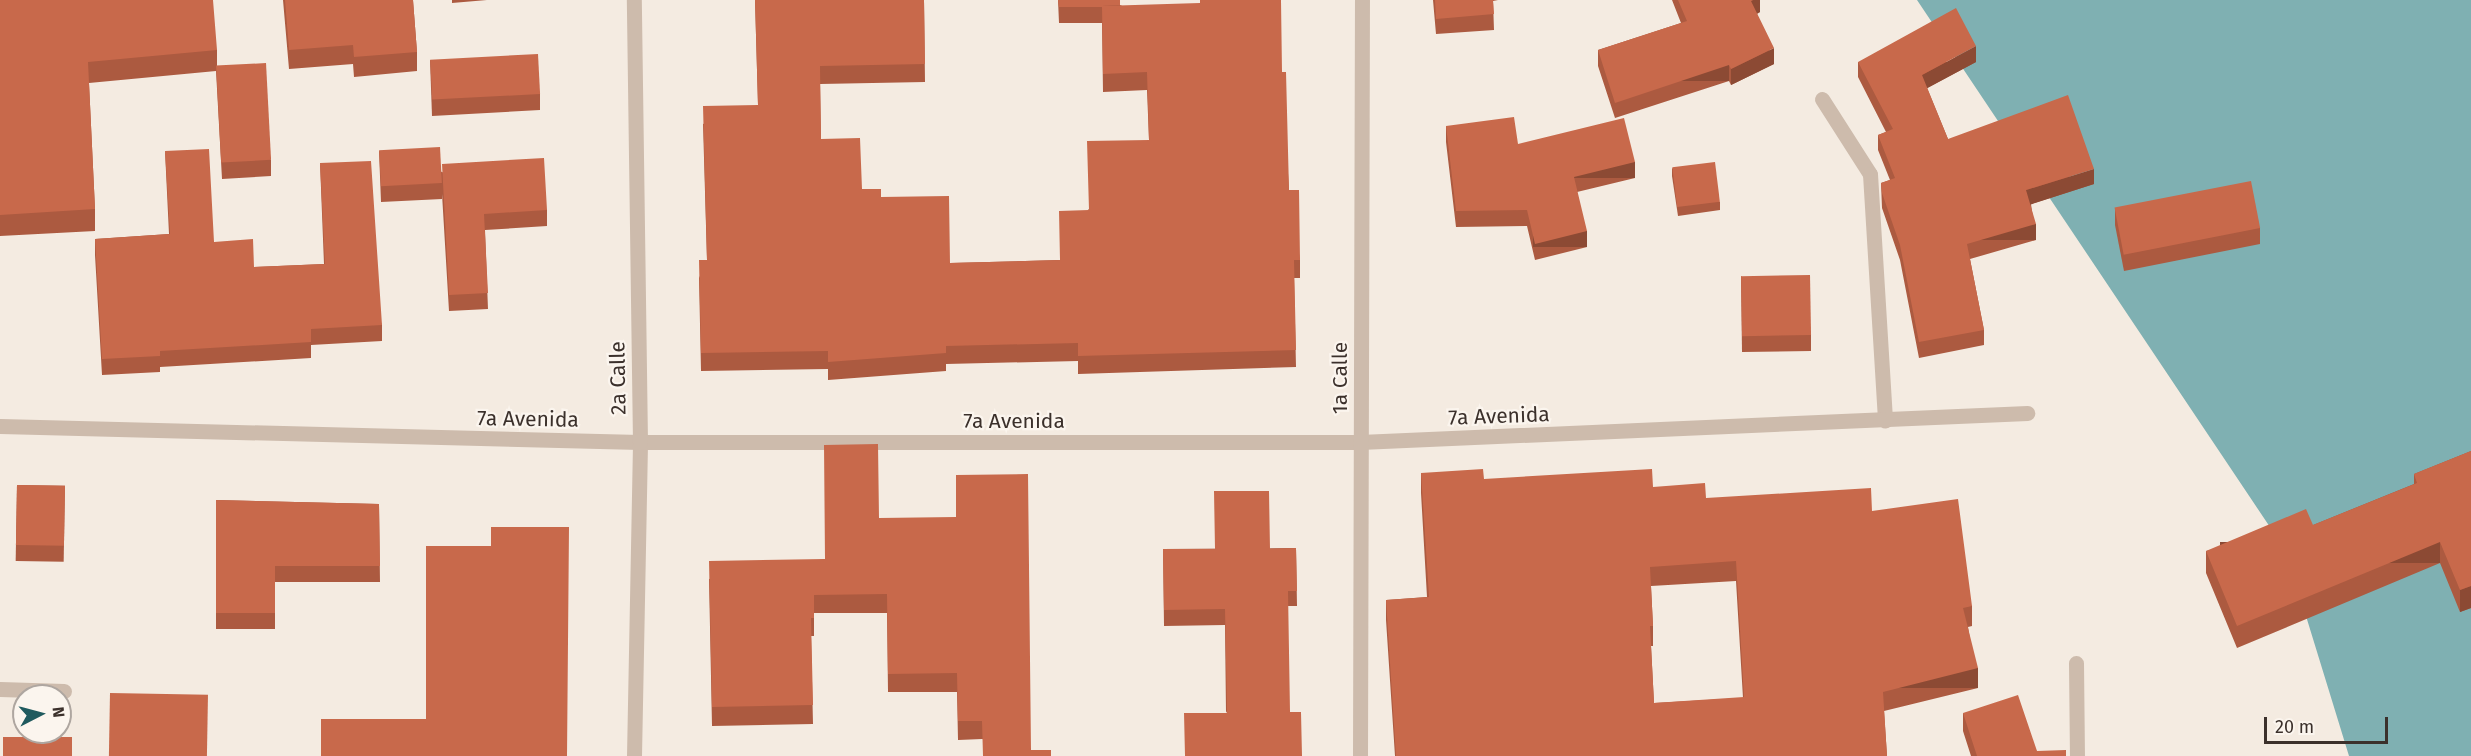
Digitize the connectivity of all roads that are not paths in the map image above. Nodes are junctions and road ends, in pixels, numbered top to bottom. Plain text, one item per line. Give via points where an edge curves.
1 (634, 0) edge
2 (1362, 0) edge
3 (1822, 99) dead end
4 (2027, 413) dead end
5 (1885, 421) junction
6 (0, 426) edge
7 (640, 442) junction
8 (1360, 442) junction
9 (2076, 663) dead end
10 (634, 756) edge
11 (1360, 756) edge
12 (2077, 756) edge

1 - 7 street, 2a Calle
2 - 8 street, 1a Calle
3 - 5 street via 1870,174
4 - 5 street, 7a Avenida
5 - 8 street, 7a Avenida
6 - 7 street, 7a Avenida
7 - 8 street, 7a Avenida
7 - 10 street, 2a Calle
8 - 11 street, 1a Calle
9 - 12 street

